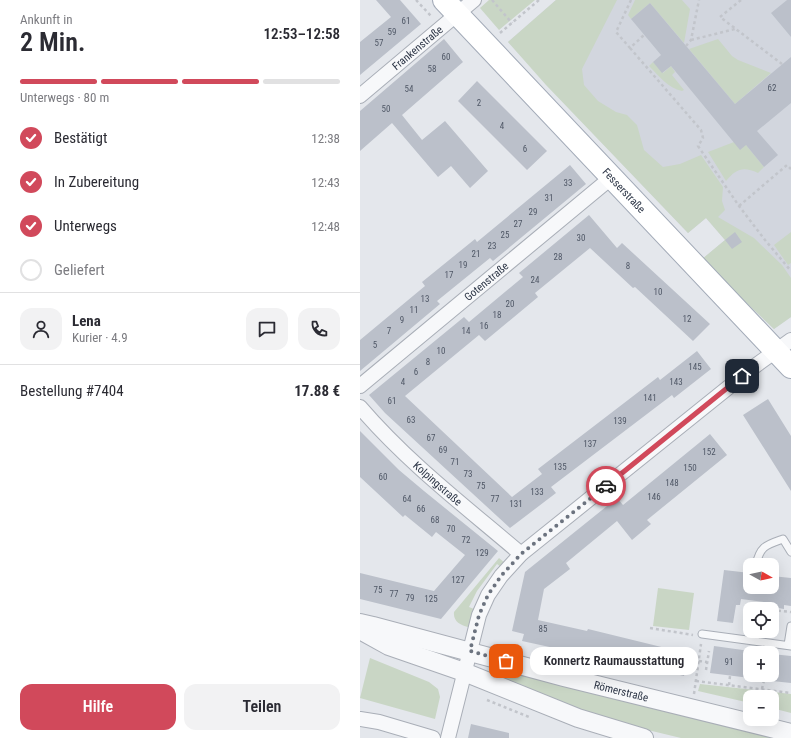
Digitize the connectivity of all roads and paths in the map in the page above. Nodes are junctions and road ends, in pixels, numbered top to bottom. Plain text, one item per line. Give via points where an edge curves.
1 (416, 0) edge
2 (474, 0) edge
3 (492, 0) edge
4 (539, 0) edge
5 (631, 0) edge
6 (699, 0) edge
7 (741, 0) edge
8 (448, 14) edge
9 (512, 23) junction
10 (735, 29) junction
11 (644, 35) dead end
12 (691, 40) junction
13 (483, 42) junction
14 (686, 46) dead end
15 (630, 48) junction
16 (782, 64) dead end
17 (360, 96) edge
18 (791, 170) edge
19 (612, 177) junction
20 (739, 206) junction
21 (791, 271) edge
22 (784, 345) edge
23 (791, 367) edge
24 (360, 386) edge
25 (360, 408) edge
26 (791, 552) edge
27 (521, 554) junction
28 (758, 558) edge
29 (779, 611) edge
30 (791, 612) edge
31 (360, 623) edge
32 (791, 626) edge
33 (650, 628) dead end
34 (360, 630) edge
35 (702, 635) junction
36 (755, 638) edge
37 (755, 641) junction
38 (790, 646) edge
39 (470, 651) junction
40 (709, 651) dead end
41 (699, 661) junction
42 (707, 662) junction
43 (706, 670) dead end
44 (464, 672) junction
45 (730, 676) dead end
46 (696, 681) junction
47 (764, 682) edge
48 (729, 685) junction
49 (762, 689) junction
50 (791, 693) edge
51 (693, 696) dead end
52 (360, 719) edge
53 (791, 733) edge
54 (433, 738) edge
55 (448, 738) edge
56 (644, 738) edge

1 - 8 path via 430,16
2 - 8 street, Frankenstraße
3 - 9 path
4 - 9 path
5 - 15 path via 616,32
6 - 12 path
7 - 10 path via 720,17
8 - 13 main road, Fesserstraße
8 - 17 street, Frankenstraße
9 - 13 path via 504,31
10 - 12 path
10 - 16 path
11 - 15 path
12 - 14 path
13 - 19 main road, Fesserstraße
15 - 20 path via 701,130 703,138 698,146
18 - 20 path via 787,165
19 - 22 main road, Fesserstraße
19 - 24 street, Gotenstraße
20 - 21 path
22 - 23 main road, Fesserstraße
22 - 27 street
25 - 27 street, Kolpingstraße via 428,476
26 - 28 lane via 783,539 760,550
27 - 39 street via 488,595 479,615
29 - 30 path
31 - 39 street, Römerstraße
32 - 38 lane
33 - 35 path
34 - 44 street via 388,646
35 - 37 lane
35 - 41 path
36 - 37 lane
37 - 38 lane
39 - 44 street
39 - 53 street, Römerstraße
40 - 42 path
41 - 42 path
41 - 46 path
42 - 43 path
44 - 55 street
44 - 56 street via 578,718
45 - 48 path
46 - 48 path
46 - 51 path
47 - 49 path
48 - 49 path
49 - 50 path
52 - 54 street

